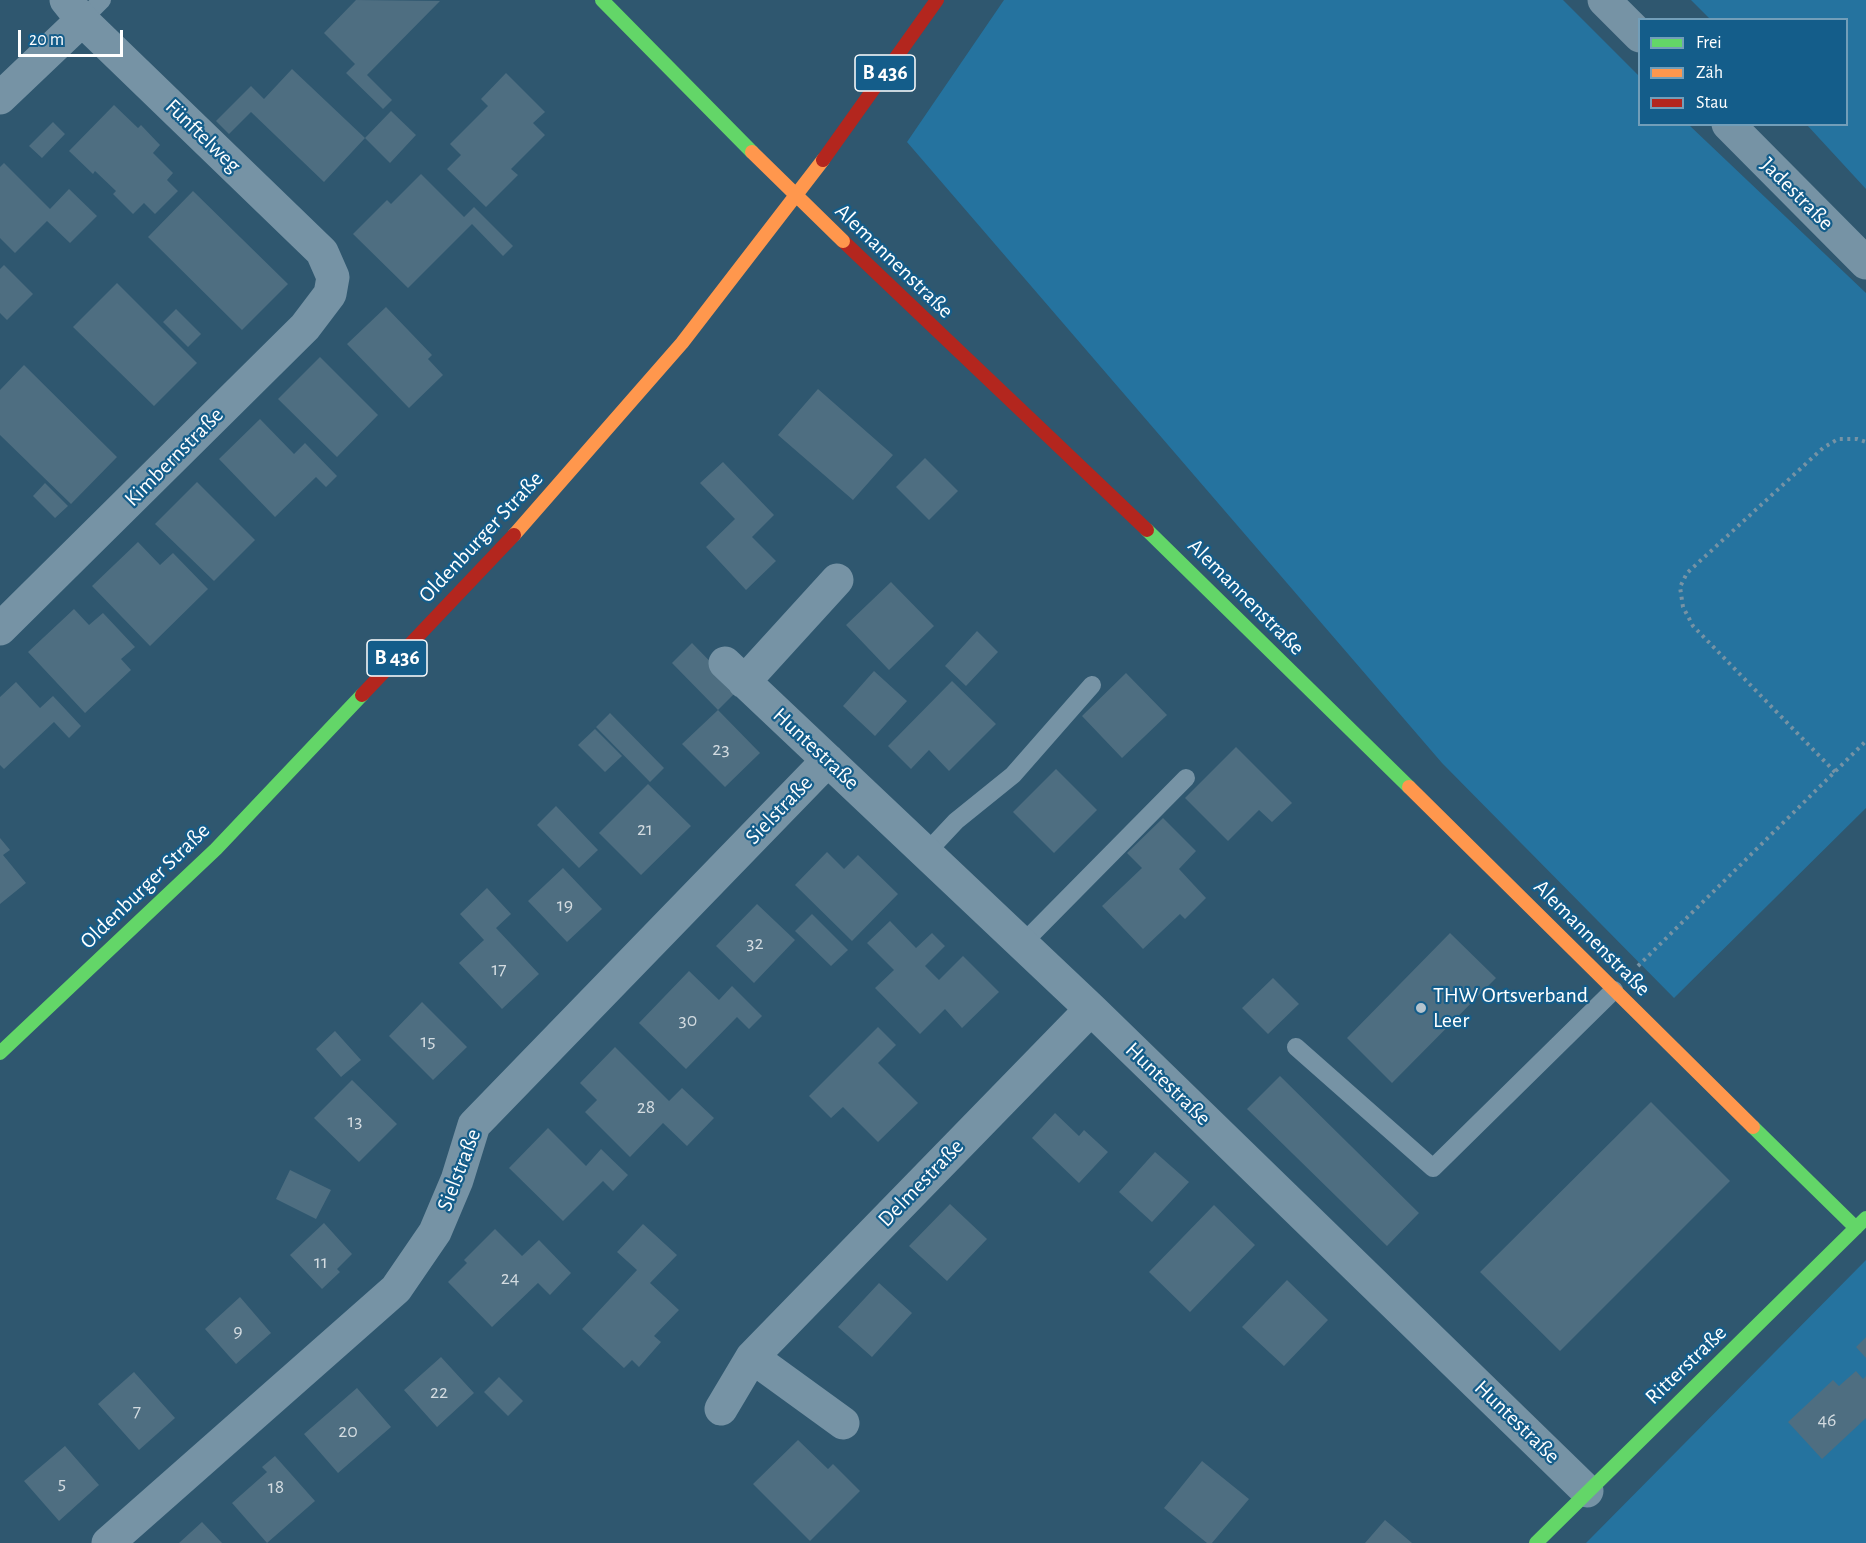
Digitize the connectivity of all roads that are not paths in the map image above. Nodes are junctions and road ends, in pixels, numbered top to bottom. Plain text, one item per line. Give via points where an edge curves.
1 (602, 0) edge
2 (937, 0) edge
3 (1604, 0) edge
4 (83, 6) edge
5 (1638, 34) edge
6 (0, 98) edge
7 (1730, 126) edge
8 (1866, 263) edge
9 (333, 277) joint
10 (837, 580) dead end
11 (0, 629) edge
12 (1092, 685) dead end
13 (828, 760) junction
14 (1186, 778) dead end
15 (926, 853) junction
16 (1022, 944) junction
17 (1614, 990) junction
18 (1091, 1010) junction
19 (1296, 1047) dead end
20 (0, 1053) edge
21 (1861, 1223) edge
22 (752, 1357) junction
23 (722, 1409) dead end
24 (843, 1423) dead end
25 (1587, 1491) junction
26 (108, 1543) edge
27 (1536, 1543) edge

1 - 17 street, Alemannenstraße, bridge via 752,152 1161,543
2 - 20 street, Oldenburger Straße / B 436 via 833,147 682,343 520,529 216,849
3 - 5 street
4 - 6 street
4 - 9 street, Fünftelweg via 322,252
7 - 8 street, Jadestraße
9 - 11 street, Kimbernstraße via 330,294 305,327
10 - 13 street, Huntestraße via 735,673
12 - 15 lane via 1014,775 956,821
13 - 15 street, Huntestraße
13 - 26 street, Sielstraße via 474,1125 435,1232 396,1289
14 - 16 lane
15 - 16 street, Huntestraße
16 - 18 street, Huntestraße
17 - 19 lane via 1433,1168
17 - 21 street, Alemannenstraße
18 - 22 street, Delmestraße
18 - 25 street, Huntestraße
21 - 25 street, Ritterstraße
22 - 23 street, Delmestraße
22 - 24 street
25 - 27 street, Ritterstraße

